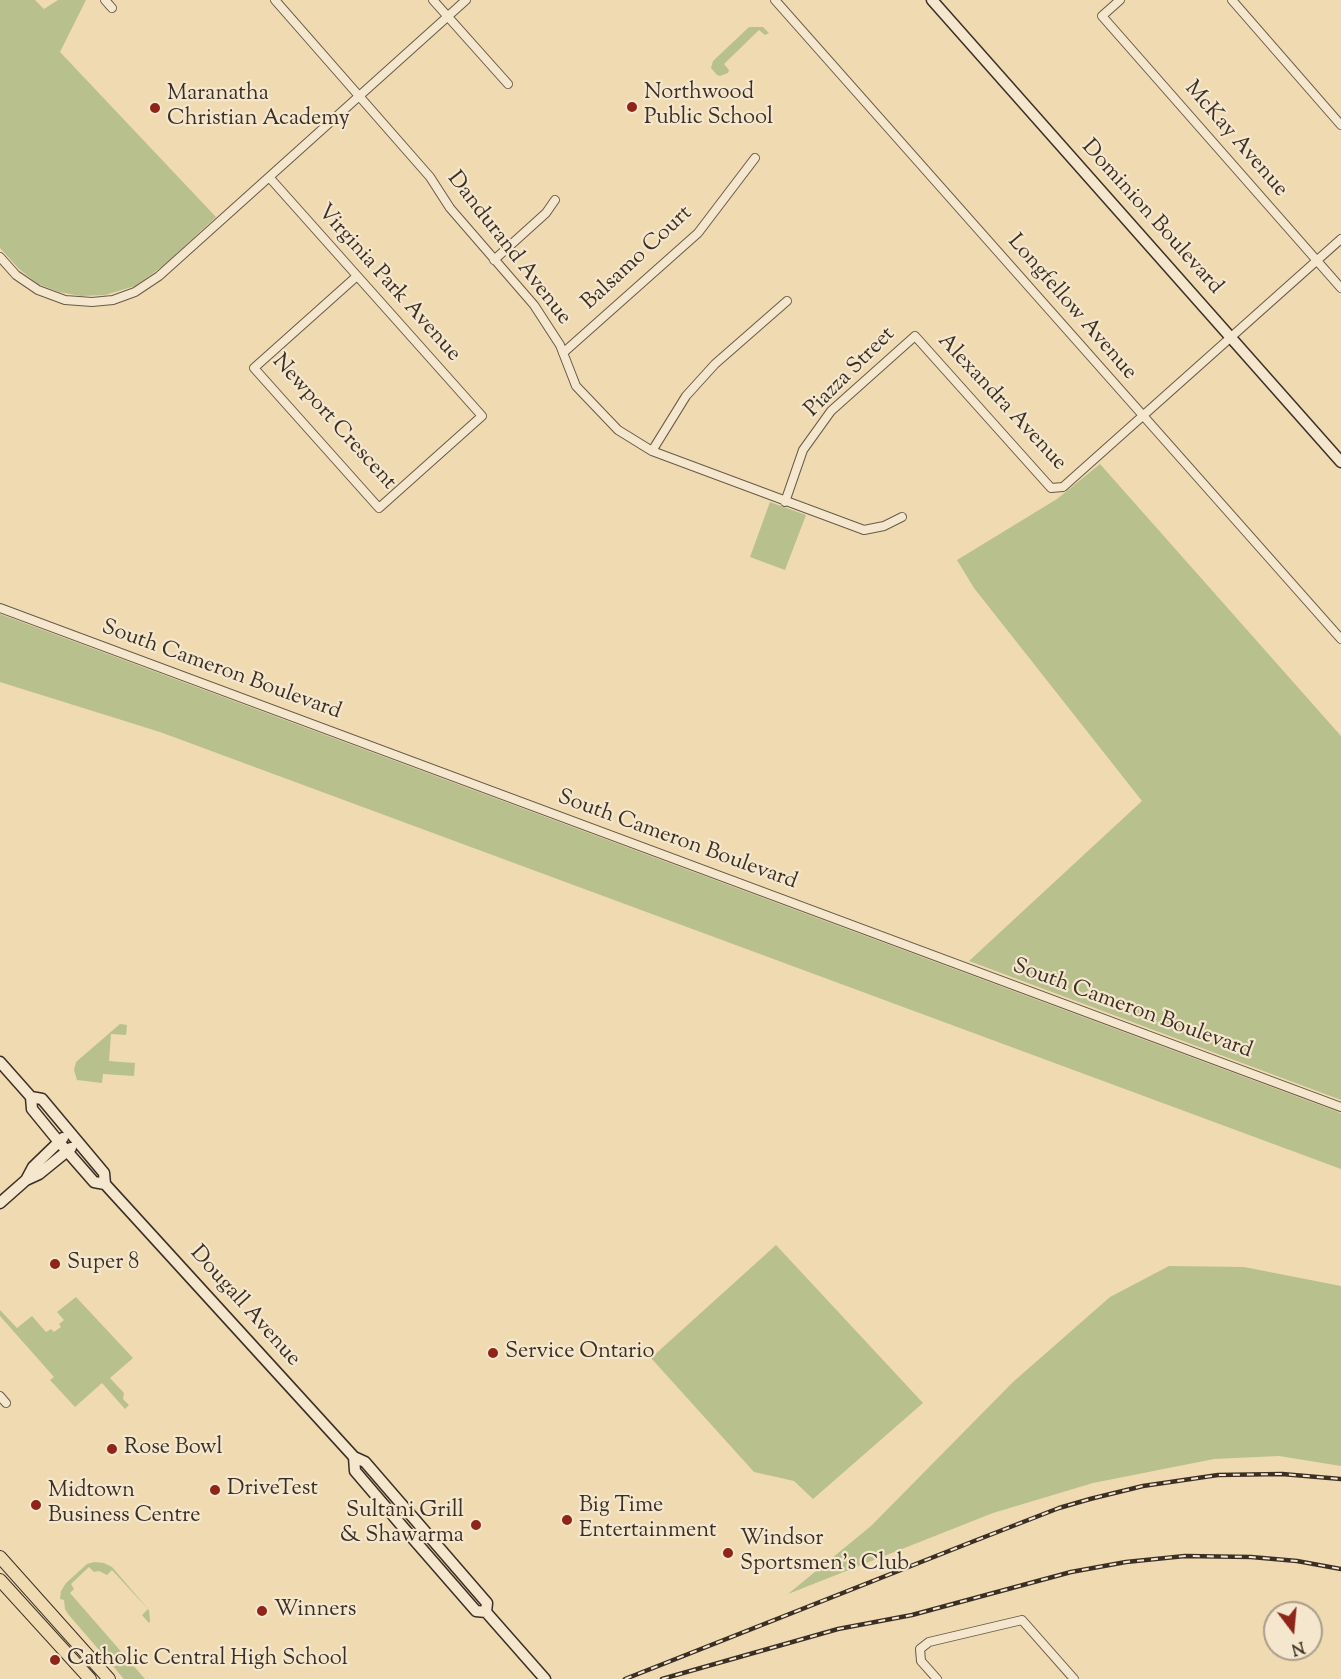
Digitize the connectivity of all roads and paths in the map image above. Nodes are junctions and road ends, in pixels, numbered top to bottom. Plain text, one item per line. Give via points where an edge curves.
1 (105, 0) edge
2 (275, 0) edge
3 (434, 0) edge
4 (466, 0) edge
5 (776, 0) edge
6 (932, 0) edge
7 (1120, 0) edge
8 (1232, 0) edge
9 (112, 8) dead end
10 (448, 16) junction
11 (508, 84) dead end
12 (359, 96) junction
13 (1341, 125) edge
14 (755, 158) dead end
15 (268, 177) junction
16 (555, 200) dead end
17 (1341, 239) edge
18 (0, 256) edge
19 (494, 260) junction
20 (1317, 261) junction
21 (357, 276) junction
22 (1341, 288) edge
23 (787, 301) dead end
24 (915, 336) joint
25 (1230, 337) junction
26 (563, 353) junction
27 (1142, 415) junction
28 (482, 416) joint
29 (652, 452) junction
30 (1341, 462) edge
31 (785, 501) junction
32 (902, 517) dead end
33 (0, 608) edge
34 (1341, 639) edge
35 (0, 1062) edge
36 (31, 1097) junction
37 (1341, 1107) edge
38 (70, 1132) junction
39 (59, 1142) junction
40 (78, 1142) junction
41 (67, 1151) junction
42 (26, 1180) junction
43 (105, 1184) junction
44 (0, 1203) edge
45 (0, 1396) edge
46 (6, 1403) dead end
47 (0, 1557) edge
48 (0, 1580) edge
49 (90, 1679) edge
50 (109, 1679) edge
51 (545, 1679) edge
52 (937, 1679) edge
53 (1074, 1679) edge

1 - 9 street
2 - 12 street, Dandurand Avenue
3 - 10 street
4 - 10 street
5 - 27 street, Longfellow Avenue
6 - 25 street, Dominion Boulevard
7 - 20 street, McKay Avenue via 1102,16
8 - 13 street
10 - 11 street
10 - 12 street
12 - 15 street
12 - 19 street, Dandurand Avenue via 430,177 450,208
14 - 26 street, Balsamo Court via 698,232
15 - 18 street via 159,276 135,292 113,300 65,300 38,290 16,275
15 - 21 street, Virginia Park Avenue
16 - 19 street
17 - 20 street
19 - 26 street, Dandurand Avenue via 534,305
20 - 22 street, McKay Avenue
20 - 25 street
21 - 28 street, Virginia Park Avenue
21 - 28 street, Newport Crescent via 254,368 379,508
23 - 29 street via 715,364 686,396
24 - 27 street, Alexandra Avenue via 1051,488 1063,487
24 - 31 street, Piazza Street via 831,411 803,450
25 - 27 street
25 - 30 street, Dominion Boulevard
26 - 29 street, Dandurand Avenue via 576,386 594,407 618,430
27 - 34 street, Longfellow Avenue
29 - 31 street, Dandurand Avenue
31 - 32 street, Dandurand Avenue via 864,530
33 - 37 street, South Cameron Boulevard
35 - 36 street, Dougall Avenue
36 - 38 street, Dougall Avenue via 42,1099
36 - 39 street, Dougall Avenue via 32,1109
38 - 39 street
38 - 40 street, Dougall Avenue
39 - 41 street, Dougall Avenue
39 - 42 street via 33,1167
40 - 41 street
40 - 43 street, Dougall Avenue via 104,1173
41 - 42 street
41 - 43 street, Dougall Avenue via 94,1182
42 - 44 street
43 - 51 street, Dougall Avenue via 354,1457 365,1462 487,1603 486,1612
45 - 46 street
47 - 50 main road
48 - 49 main road
52 - 53 street via 921,1660 920,1649 929,1642 1022,1620

